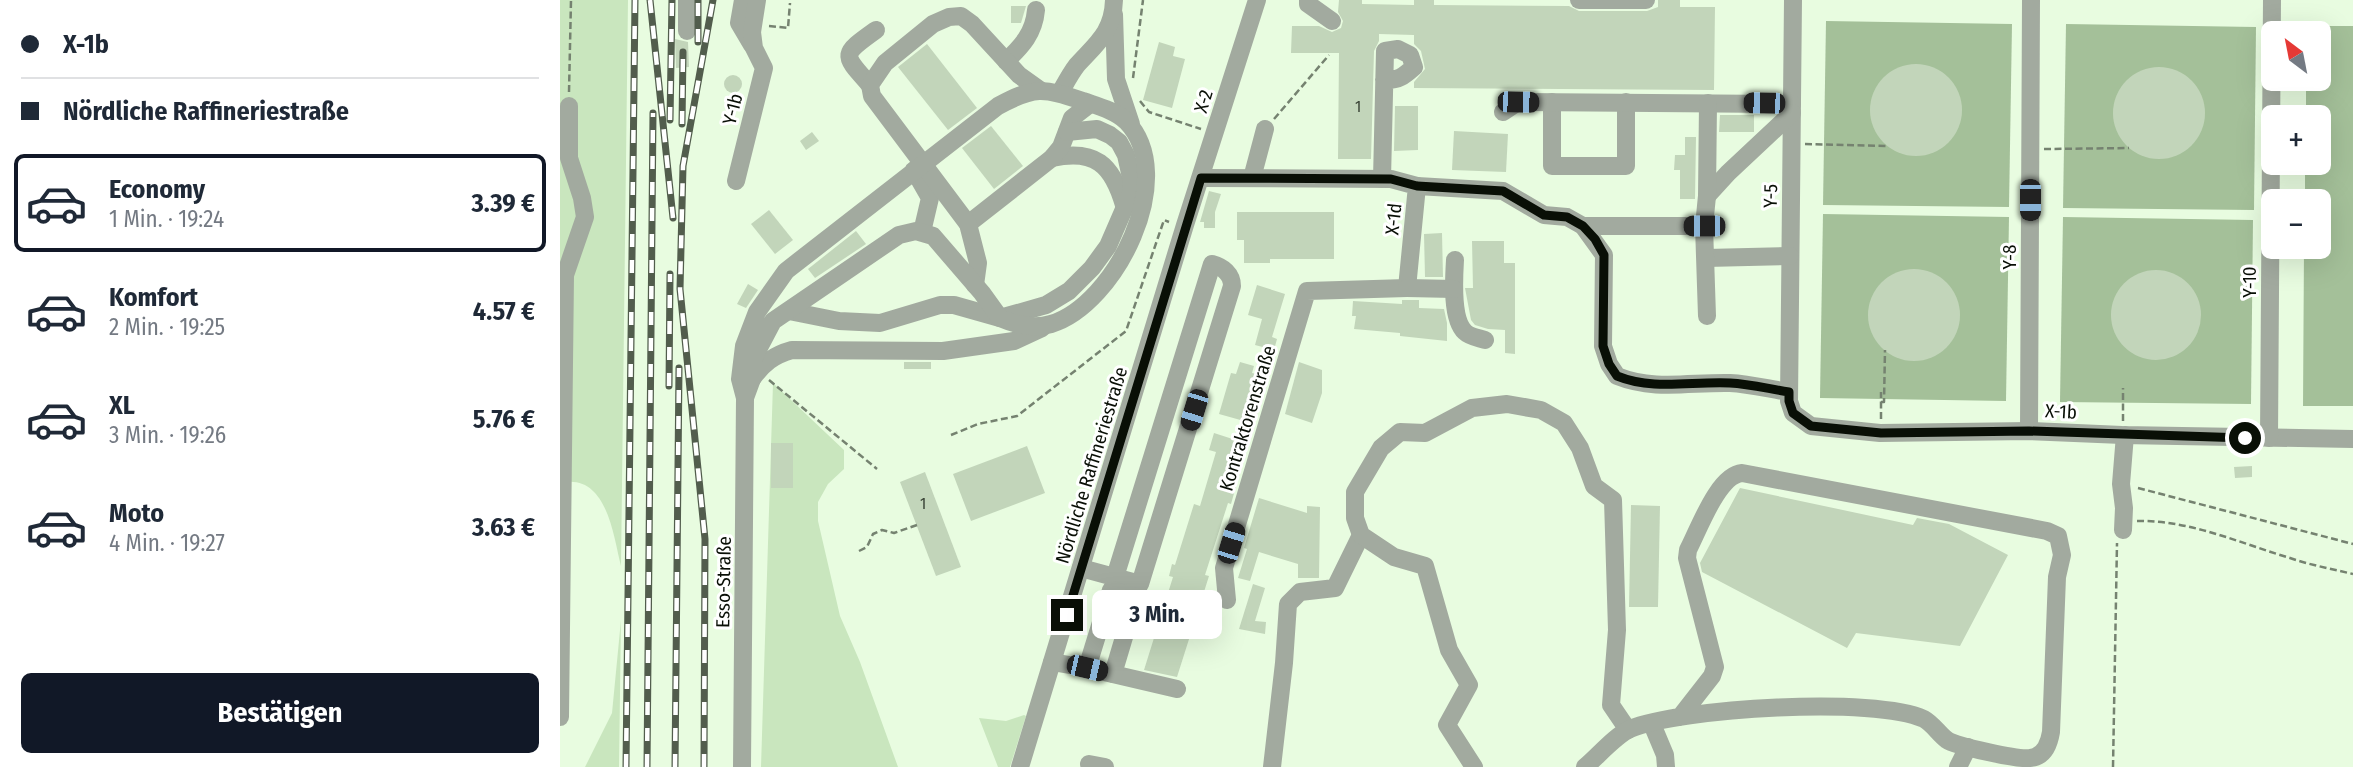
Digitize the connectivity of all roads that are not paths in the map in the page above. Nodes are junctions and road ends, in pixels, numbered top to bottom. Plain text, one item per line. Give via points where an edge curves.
1 (687, 0) edge
2 (743, 0) edge
3 (757, 0) edge
4 (1257, 0) edge
5 (1308, 0) edge
6 (1579, 0) edge
7 (1646, 0) edge
8 (1793, 0) edge
9 (2031, 0) edge
10 (2272, 0) edge
11 (1114, 7) edge
12 (1036, 10) dead end
13 (1332, 21) dead end
14 (876, 30) dead end
15 (687, 31) dead end
16 (754, 48) junction
17 (1006, 61) junction
18 (1384, 80) dead end
19 (870, 85) junction
20 (1040, 89) junction
21 (1060, 93) junction
22 (1552, 102) junction
23 (1626, 102) junction
24 (1708, 103) junction
25 (1090, 104) junction
26 (569, 106) road end
27 (1792, 108) junction
28 (1503, 112) dead end
29 (1265, 129) road end
30 (1066, 132) junction
31 (1135, 135) junction
32 (1052, 158) junction
33 (919, 166) junction
34 (1201, 178) junction
35 (1252, 178) junction
36 (1382, 179) junction
37 (737, 181) dead end
38 (1417, 186) junction
39 (1707, 196) junction
40 (1124, 205) junction
41 (1187, 220) joint
42 (968, 224) junction
43 (1583, 226) junction
44 (1704, 226) junction
45 (922, 232) junction
46 (1790, 256) junction
47 (1706, 258) junction
48 (1455, 260) dead end
49 (975, 285) junction
50 (1407, 288) junction
51 (1454, 289) junction
52 (789, 311) junction
53 (1707, 316) dead end
54 (1000, 318) junction
55 (1050, 325) junction
56 (1485, 340) dead end
57 (746, 373) junction
58 (1789, 392) junction
59 (2029, 431) junction
60 (2124, 435) junction
61 (2269, 438) junction
62 (2353, 439) edge
63 (2123, 530) road end
64 (1361, 535) junction
65 (1081, 568) junction
66 (1115, 577) junction
67 (1227, 600) dead end
68 (1052, 662) junction
69 (1087, 668) junction
70 (1113, 674) junction
71 (1177, 689) dead end
72 (560, 717) edge
73 (1680, 717) junction
74 (1652, 724) junction
75 (1629, 730) junction
76 (1968, 747) junction
77 (742, 767) edge
78 (1020, 767) edge
79 (1272, 767) edge
80 (1474, 767) edge
81 (1585, 767) edge
82 (1666, 767) edge
83 (1958, 767) edge

1 - 15 street
2 - 16 street, Y-1b via 739,23
3 - 16 street, Y-1b
4 - 34 street, X-2
5 - 13 street
6 - 7 street
8 - 27 street, Y-5
9 - 59 street, Y-8
10 - 61 street, Y-10
11 - 21 street via 1110,26
11 - 31 street via 1116,79
12 - 17 street via 1028,38
14 - 19 street via 849,51 848,58
16 - 37 street, Y-1b via 764,68
17 - 19 street via 972,24 961,16 949,18 933,24 885,63
17 - 20 street
18 - 36 street
19 - 33 street via 872,96
20 - 21 street
20 - 33 street via 998,106
21 - 25 street
22 - 23 street
22 - 23 street via 1552,166 1626,166
22 - 28 street via 1518,102
23 - 24 street
24 - 27 street
24 - 39 street
25 - 30 street via 1072,118
25 - 31 street via 1116,114
26 - 72 street via 569,158 585,217 565,275
27 - 39 street
27 - 46 street, Y-5
29 - 35 street
30 - 32 street
30 - 40 street via 1097,129 1119,142 1132,182
31 - 55 street via 1147,185 1131,240 1098,290 1074,312
32 - 40 street via 1094,157 1118,186
32 - 42 street
33 - 42 street
33 - 45 street via 930,198
33 - 57 street via 786,271 757,312 744,346
34 - 35 street, X-1d
34 - 41 street, X-2
35 - 36 street, X-1d
36 - 38 street, X-1d
38 - 43 street via 1503,191 1544,215 1567,217
38 - 50 street, X-1d
39 - 44 street
40 - 54 street via 1108,246 1069,290 1046,304
41 - 65 street, Nördliche Raffineriestraße
42 - 49 street via 978,263
43 - 44 street
43 - 58 street via 1604,255 1603,346 1617,376 1646,384 1727,383
44 - 47 street
45 - 49 street via 933,236
45 - 52 street via 899,234
46 - 47 street
46 - 58 street, Y-5
47 - 53 street
48 - 51 street
49 - 54 street
50 - 51 street
50 - 67 street, Kontraktorenstraße via 1307,290 1224,568
51 - 56 street via 1460,326 1466,334
52 - 54 street via 880,323 947,304
52 - 57 street via 768,328
54 - 55 street via 1032,327
55 - 57 street via 1013,341 943,351 792,350
57 - 77 street, Esso-Straße
58 - 59 street, X-1b via 1793,413 1811,426 1881,433
59 - 60 street, X-1b
60 - 61 street, X-1b
60 - 63 street
61 - 62 street, X-1b
64 - 75 street via 1355,518 1355,492 1381,448 1400,432 1424,433 1472,408 1507,404 1541,410 1564,423 1580,448 1594,486 1613,500 1617,630 1611,705
64 - 79 street via 1335,589 1300,592 1288,604
64 - 80 street via 1394,557 1425,566 1449,650 1469,685 1447,725
65 - 66 street
65 - 68 street, Nördliche Raffineriestraße
66 - 66 street via 1140,584 1232,286 1230,275 1212,264
68 - 69 street
68 - 78 street, Nördliche Raffineriestraße
69 - 70 street
69 - 70 street via 1111,590 1136,597
70 - 71 street
73 - 74 street
73 - 76 street via 1782,708 1867,708 1923,719 1947,740
73 - 76 street via 1715,667 1688,550 1723,484 1742,473 2058,536 2062,555 2049,744 2030,758
74 - 75 street
74 - 82 street
75 - 81 street
76 - 83 street

